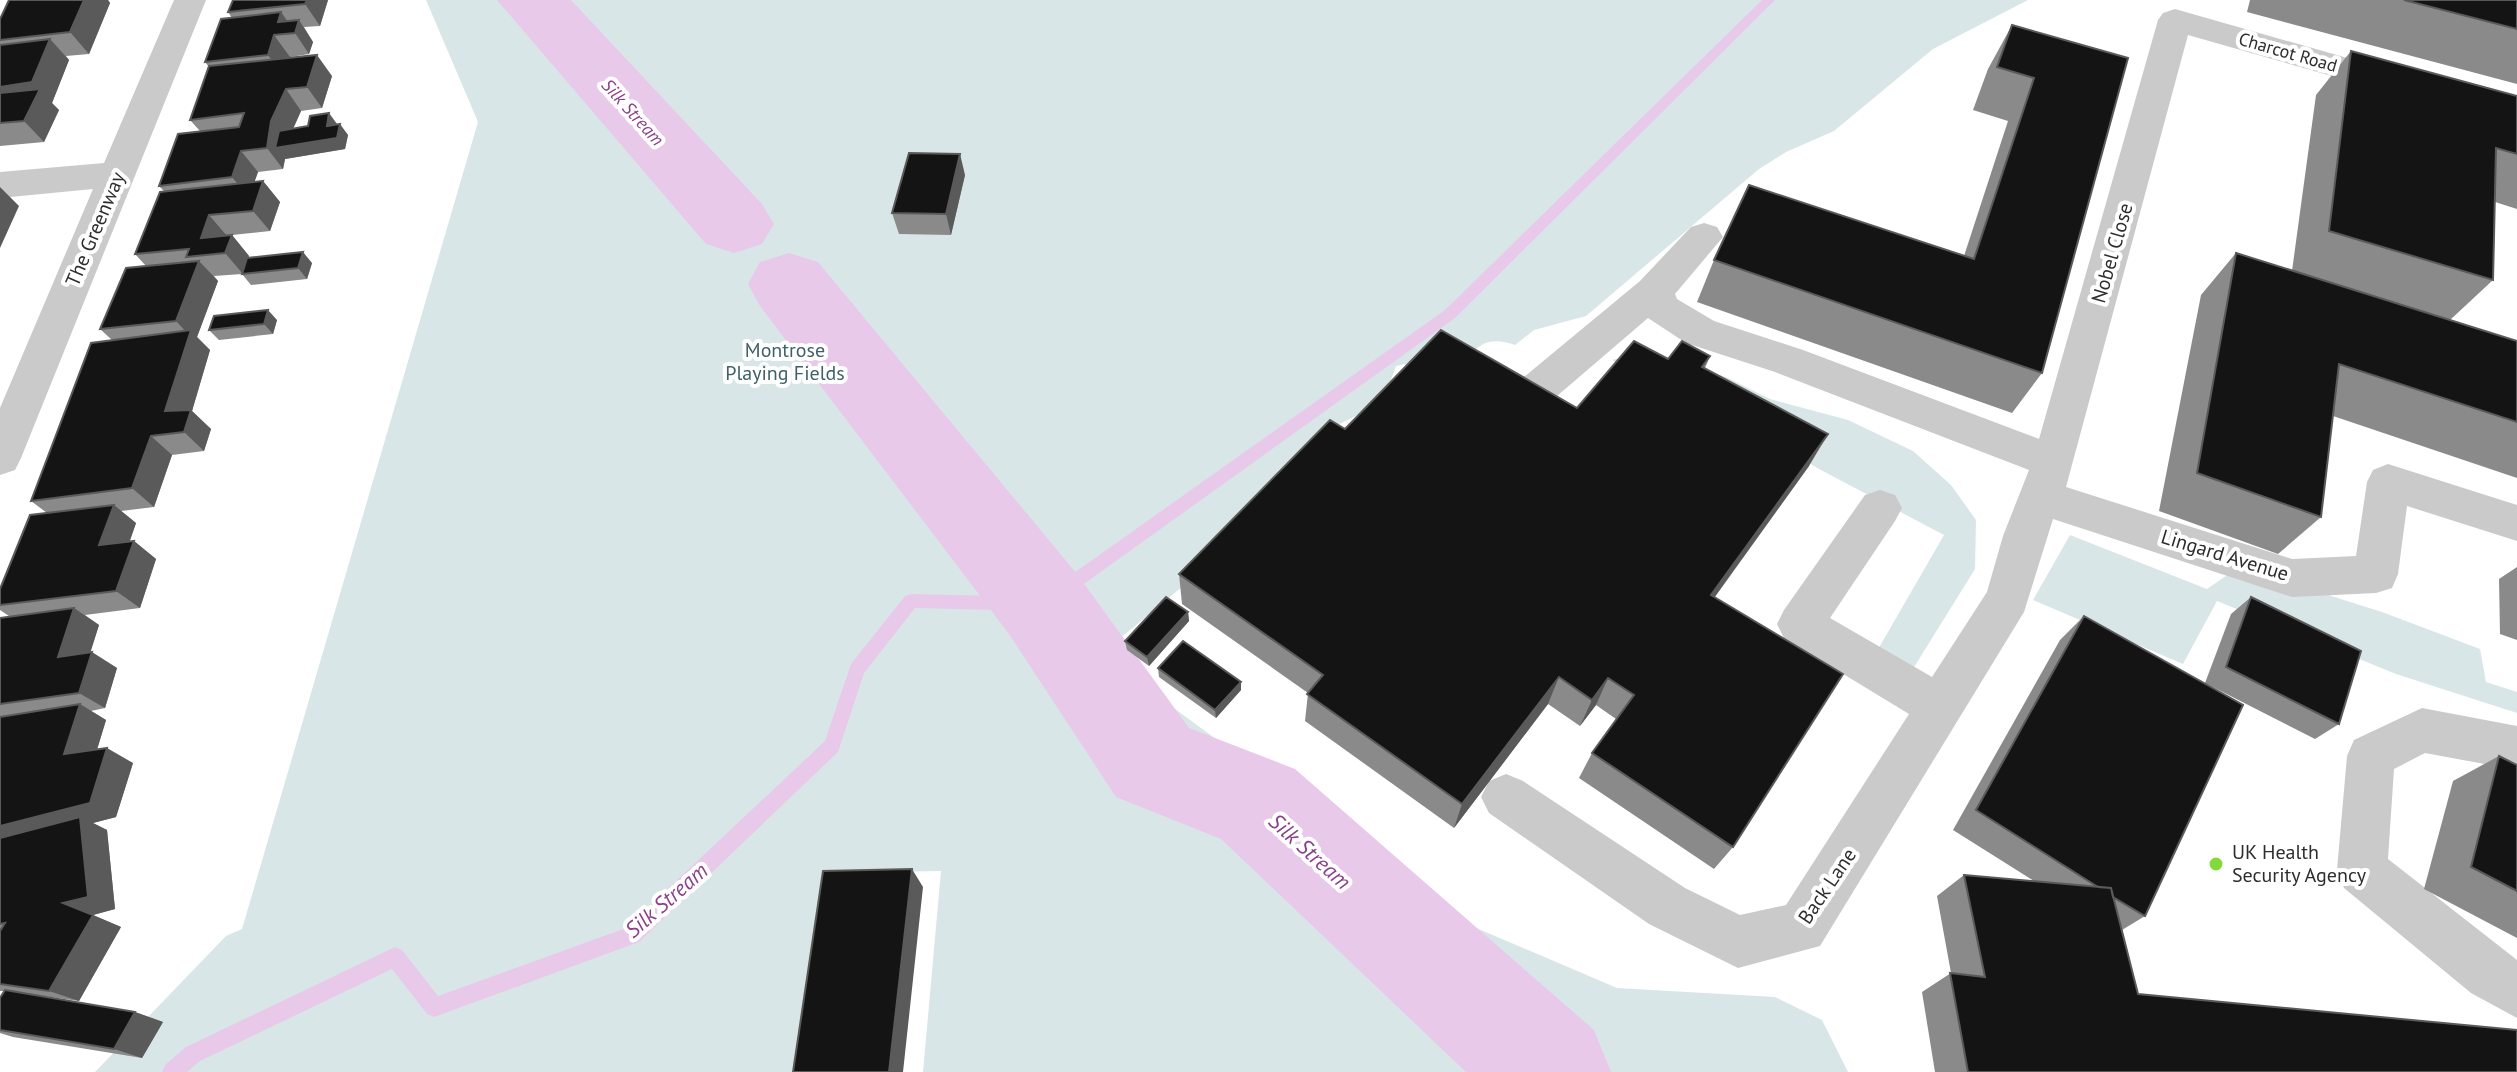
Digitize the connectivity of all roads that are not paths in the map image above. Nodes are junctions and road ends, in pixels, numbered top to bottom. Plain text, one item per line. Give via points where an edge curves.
1 (190, 0) edge
2 (2170, 43) joint
3 (2428, 92) edge
4 (118, 174) junction
5 (0, 185) edge
6 (1704, 237) dead end
7 (1654, 291) junction
8 (1528, 397) edge
9 (0, 458) edge
10 (2048, 480) junction
11 (1880, 508) dead end
12 (2517, 523) edge
13 (2008, 598) joint
14 (1940, 707) junction
15 (2517, 748) edge
16 (1506, 797) dead end
17 (2517, 991) edge

1 - 4 street, The Greenway
2 - 3 street, Charcot Road via 2175,20
2 - 10 street, Nobel Close
4 - 5 street
4 - 9 street, The Greenway
6 - 7 street
7 - 8 street
7 - 10 street via 1662,309 1700,332 1789,361
10 - 12 street, Lingard Avenue via 2292,578 2376,574 2388,482
10 - 13 street, Nobel Close
11 - 14 street via 1800,624
13 - 14 street, Back Lane
14 - 16 street, Back Lane via 1802,928 1738,942 1667,906
15 - 17 street via 2422,730 2371,756 2362,870

